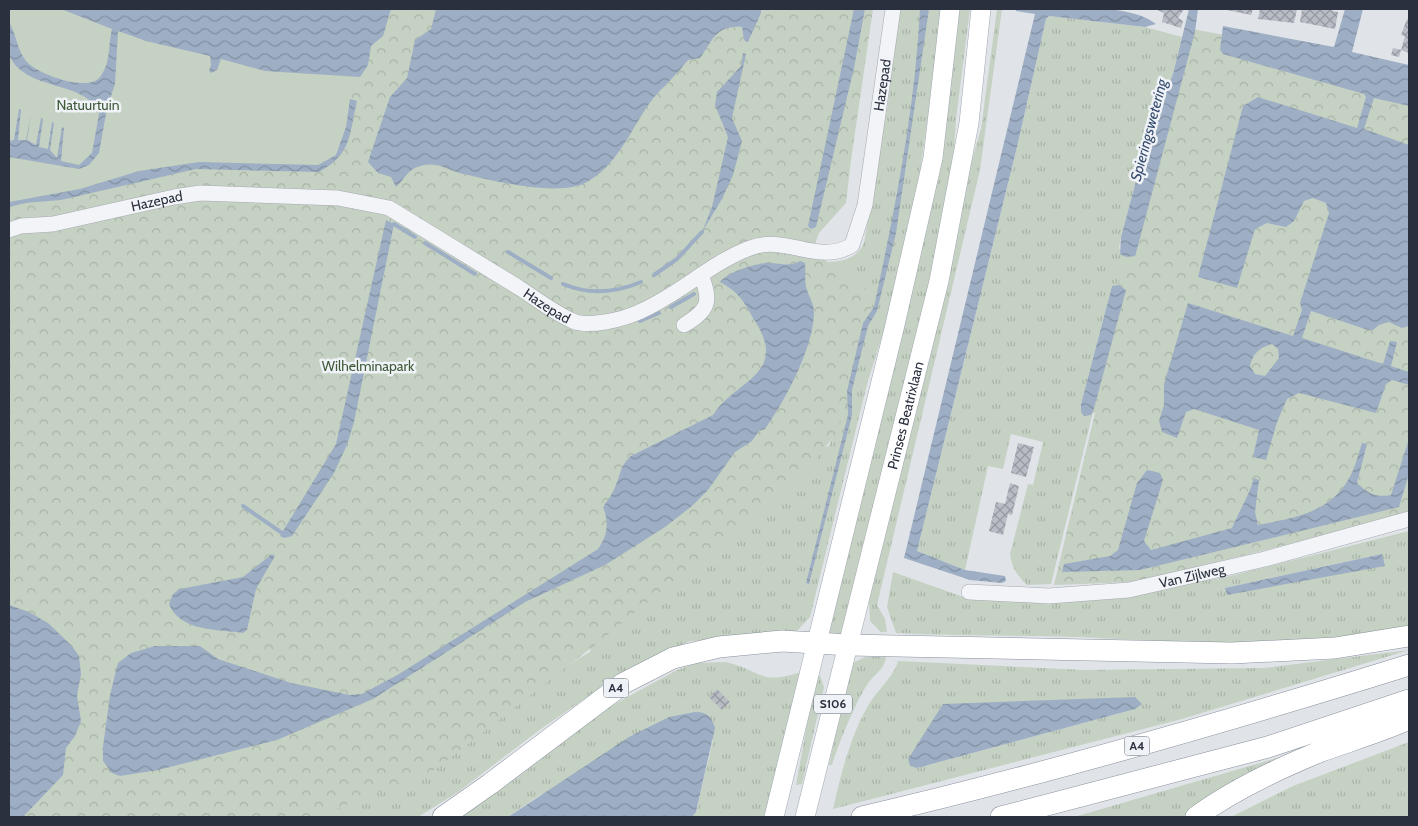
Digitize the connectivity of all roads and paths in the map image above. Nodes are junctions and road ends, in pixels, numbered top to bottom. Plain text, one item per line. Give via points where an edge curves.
1 (893, 9) edge
2 (950, 9) edge
3 (981, 9) edge
4 (9, 230) edge
5 (701, 275) junction
6 (684, 325) dead end
7 (1409, 519) edge
8 (969, 592) dead end
9 (1409, 636) edge
10 (816, 643) junction
11 (848, 646) junction
12 (1409, 665) edge
13 (1409, 700) edge
14 (1409, 719) edge
15 (443, 817) edge
16 (774, 817) edge
17 (805, 817) edge
18 (862, 817) edge
19 (1001, 817) edge
20 (1196, 817) edge

1 - 5 street, Hazepad via 865,205 852,245 841,252 828,254 772,244 752,247
2 - 10 main road via 933,158
3 - 11 main road, Prinses Beatrixlaan via 970,123 941,272
4 - 5 street, Hazepad via 200,193 368,202 389,208 559,313 582,323 610,321 637,313
5 - 6 street via 708,303 700,315
7 - 8 street, Van Zijlweg via 1264,559 1129,590 1049,596
9 - 11 highway, A4 via 1335,648 1232,654
10 - 11 highway, A4
10 - 15 highway, A4 via 782,641 719,647 673,658 645,670 584,711
10 - 16 main road, S106
11 - 17 main road, Prinses Beatrixlaan / S106
12 - 18 highway, A4 via 1233,719
13 - 19 highway via 1268,747
14 - 20 highway via 1319,752 1268,775

